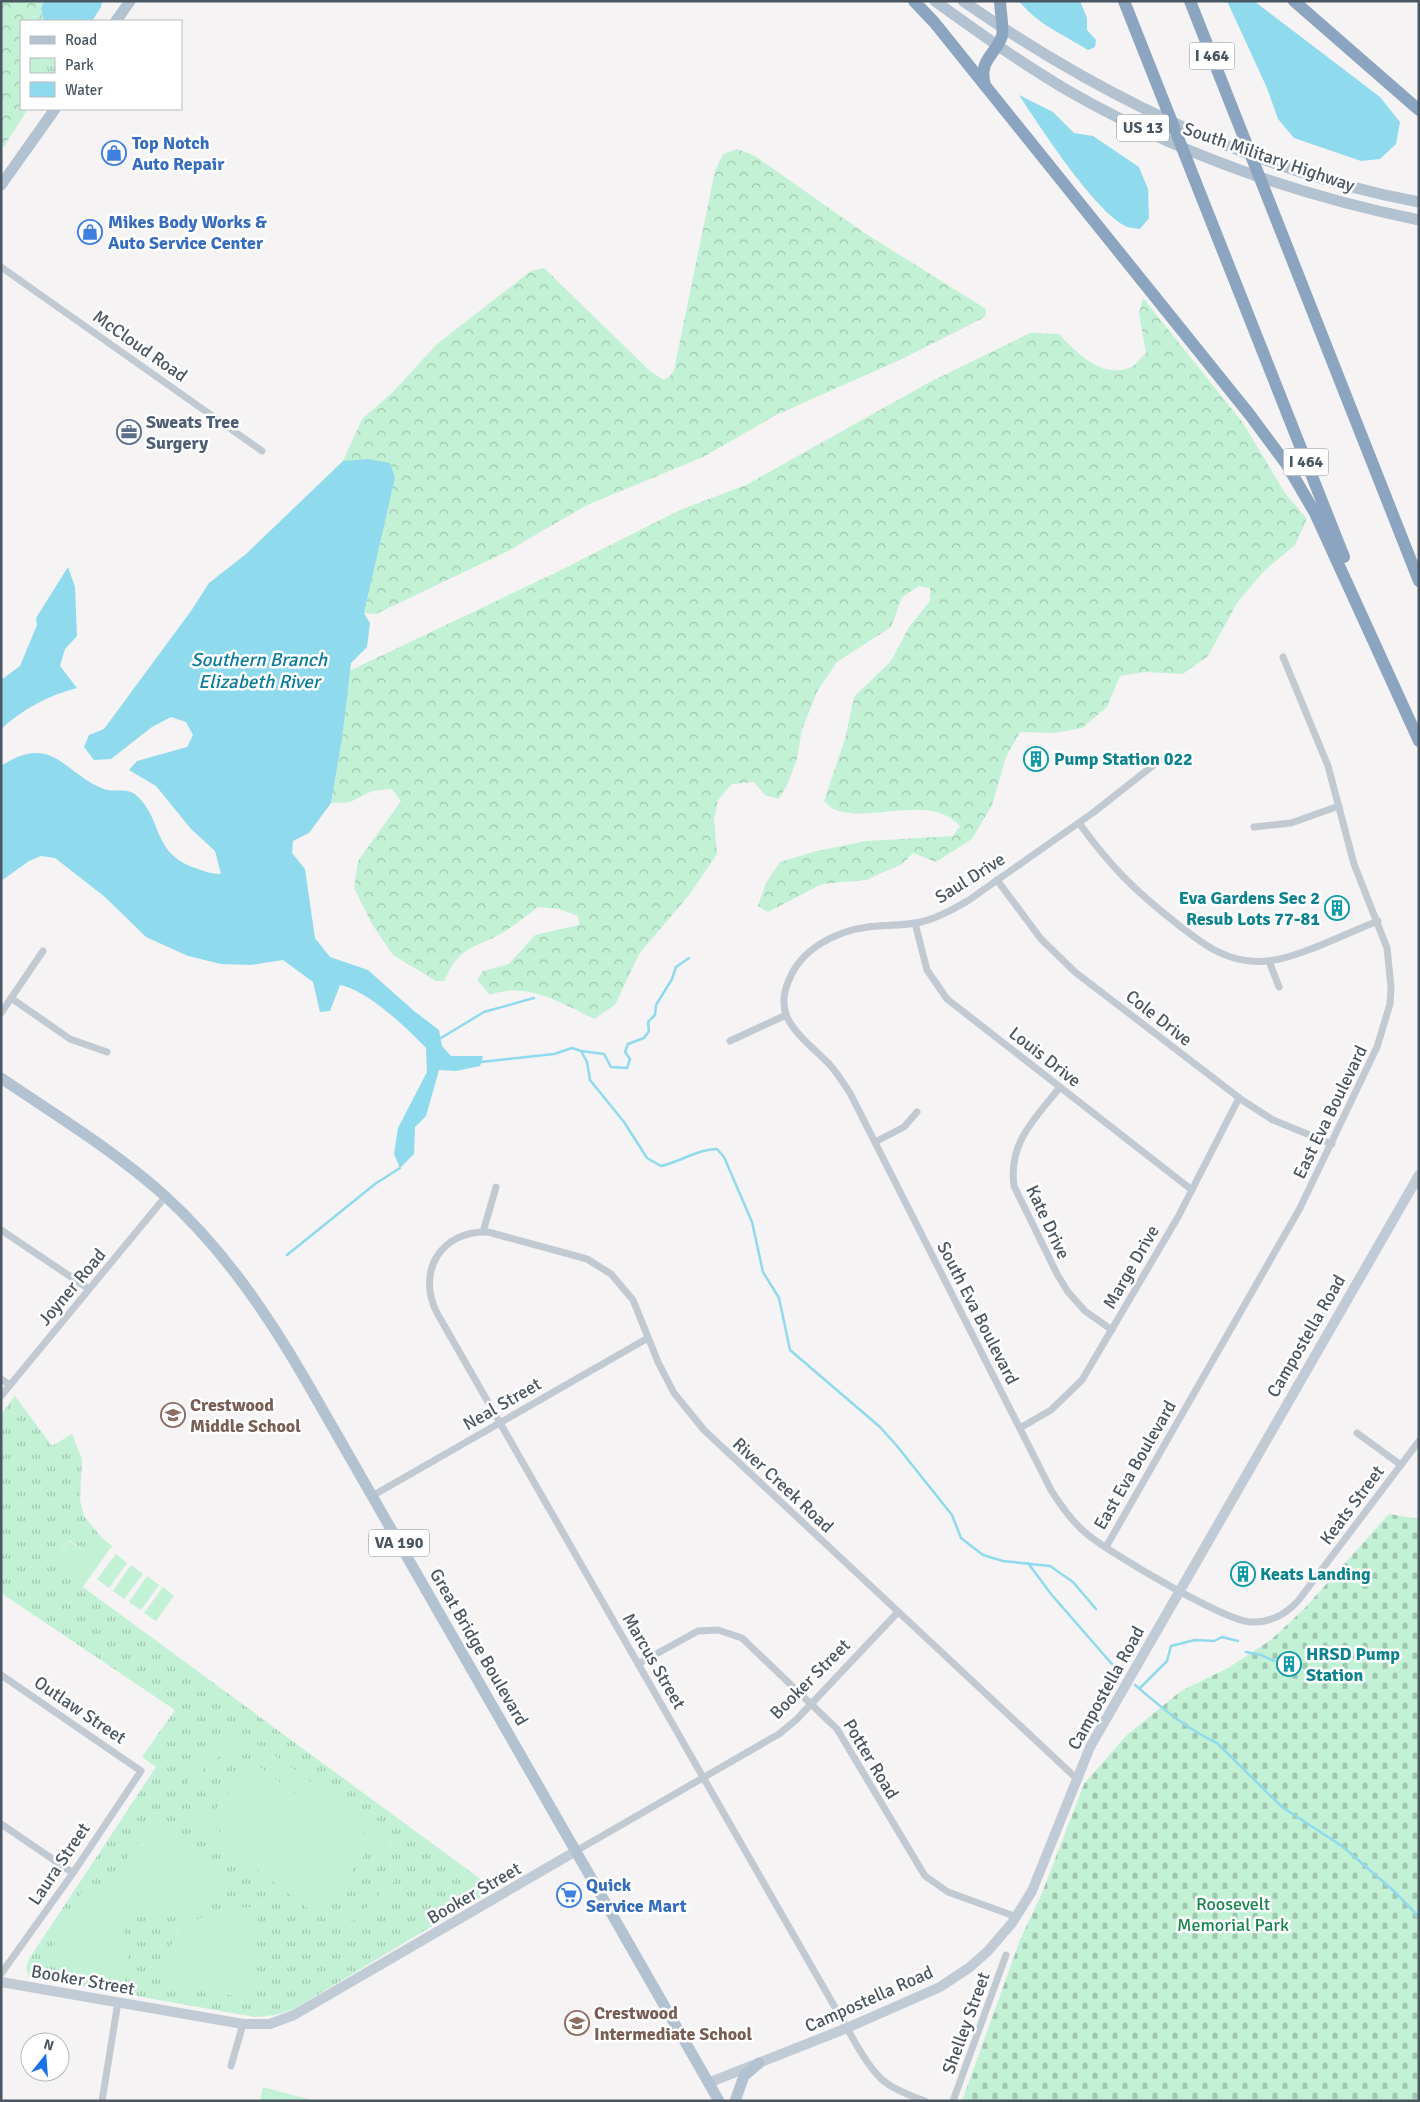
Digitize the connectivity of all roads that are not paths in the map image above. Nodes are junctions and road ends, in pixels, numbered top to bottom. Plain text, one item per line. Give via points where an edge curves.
1 (130, 1) edge
2 (914, 1) edge
3 (934, 1) edge
4 (963, 1) edge
5 (1000, 1) edge
6 (1124, 1) edge
7 (1190, 1) edge
8 (1294, 1) edge
9 (117, 20) edge
10 (1001, 28) junction
11 (996, 45) junction
12 (986, 88) junction
13 (54, 110) edge
14 (1419, 110) edge
15 (1, 185) edge
16 (1419, 202) edge
17 (1419, 220) edge
18 (1, 267) edge
19 (262, 451) dead end
20 (1419, 581) edge
21 (1283, 657) dead end
22 (1419, 741) edge
23 (1160, 760) dead end
24 (1339, 806) junction
25 (1079, 823) junction
26 (1254, 827) dead end
27 (997, 880) junction
28 (1378, 921) junction
29 (915, 923) junction
30 (43, 951) dead end
31 (1269, 961) junction
32 (1279, 986) dead end
33 (11, 998) junction
34 (1, 1013) edge
35 (786, 1015) junction
36 (730, 1041) dead end
37 (107, 1052) dead end
38 (1, 1078) edge
39 (1060, 1087) junction
40 (1239, 1098) junction
41 (917, 1112) dead end
42 (875, 1142) junction
43 (1332, 1144) junction
44 (1419, 1175) edge
45 (496, 1187) dead end
46 (1192, 1190) junction
47 (166, 1196) junction
48 (1, 1230) edge
49 (483, 1232) junction
50 (89, 1289) junction
51 (1112, 1330) junction
52 (648, 1338) junction
53 (1, 1379) edge
54 (10, 1385) junction
55 (1, 1396) edge
56 (500, 1423) junction
57 (1020, 1428) junction
58 (1357, 1433) dead end
59 (1419, 1441) edge
60 (1401, 1466) junction
61 (372, 1496) junction
62 (1106, 1547) junction
63 (1179, 1590) junction
64 (898, 1612) junction
65 (638, 1664) junction
66 (1, 1675) edge
67 (812, 1703) junction
68 (141, 1771) joint
69 (704, 1778) junction
70 (1076, 1778) junction
71 (1, 1824) edge
72 (576, 1852) junction
73 (73, 1873) junction
74 (1017, 1917) junction
75 (1006, 1955) dead end
76 (1, 1974) edge
77 (1, 1982) edge
78 (118, 2002) junction
79 (243, 2024) junction
80 (847, 2028) junction
81 (759, 2063) junction
82 (231, 2066) dead end
83 (708, 2082) junction
84 (102, 2101) edge
85 (719, 2101) edge
86 (735, 2101) edge
87 (925, 2101) edge
88 (953, 2101) edge

1 - 9 main road
2 - 12 highway
3 - 11 main road, South Military Highway / US 13
4 - 10 main road, South Military Highway / US 13
5 - 10 highway
6 - 22 highway, I 464
7 - 20 highway, I 464
8 - 14 highway
10 - 11 highway via 1003,33
10 - 16 main road, South Military Highway / US 13 via 1072,72 1204,137 1303,173
11 - 12 highway via 983,70
11 - 17 main road, South Military Highway / US 13 via 1115,116 1214,160 1318,196
12 - 22 highway via 1287,465 1330,545
13 - 15 main road
18 - 19 street, McCloud Road
21 - 24 street, East Eva Boulevard via 1328,766
23 - 25 street, Saul Drive
24 - 26 street via 1291,823
24 - 28 street, East Eva Boulevard via 1354,864
25 - 27 street, Saul Drive
25 - 31 street via 1127,882 1210,949 1238,960
27 - 29 street, Saul Drive via 951,910
27 - 40 street, Cole Drive via 1024,920 1074,972
28 - 31 street
28 - 43 street, East Eva Boulevard via 1390,965 1390,1004 1381,1038
29 - 35 street, Saul Drive via 852,931 813,949 799,961 786,985
29 - 39 street, Louis Drive via 927,970 947,999
30 - 33 street
31 - 32 street
33 - 34 street
33 - 37 street via 70,1039
35 - 36 street
35 - 42 street, South Eva Boulevard via 841,1080
38 - 47 main road, Great Bridge Boulevard / VA 190 via 113,1154
39 - 46 street, Louis Drive
39 - 51 street, Kate Drive via 1017,1145 1013,1165 1014,1186 1056,1274 1068,1292 1085,1311
40 - 43 street, Cole Drive via 1273,1120
40 - 46 street, Marge Drive
41 - 42 street via 904,1127
42 - 57 street, South Eva Boulevard
43 - 62 street, East Eva Boulevard via 1300,1208
44 - 63 main road, Campostella Road
45 - 49 street
46 - 51 street, Marge Drive
47 - 50 street, Joyner Road
47 - 61 main road, Great Bridge Boulevard / VA 190 via 224,1258 253,1295 301,1371
48 - 50 street
49 - 52 street, River Creek Road via 587,1259 601,1266 633,1300
49 - 56 street, Marcus Street via 461,1236 437,1255 430,1276 430,1295
50 - 54 street, Joyner Road
51 - 57 street, Marge Drive via 1074,1390 1051,1410
52 - 56 street, Neal Street
52 - 64 street, River Creek Road via 674,1393 704,1430
53 - 54 street
54 - 55 street, Joyner Road
56 - 61 street, Neal Street
56 - 65 street, Marcus Street
57 - 62 street, South Eva Boulevard via 1062,1507 1087,1534
58 - 60 street
59 - 60 street, Keats Street
60 - 63 street, Keats Street via 1298,1601 1284,1613 1260,1622 1242,1621
61 - 72 main road, Great Bridge Boulevard / VA 190
62 - 63 street, South Eva Boulevard
63 - 70 main road, Campostella Road via 1107,1716
64 - 67 street, Booker Street
64 - 70 street, River Creek Road
65 - 67 street, Potter Road via 698,1631 729,1632 742,1638
65 - 69 street, Marcus Street
66 - 68 street, Outlaw Street
67 - 69 street, Booker Street via 779,1734
67 - 74 street, Potter Road via 837,1729 925,1876 948,1892
68 - 73 street, Laura Street
69 - 72 street, Booker Street
69 - 80 street, Marcus Street
70 - 74 main road, Campostella Road via 1032,1891
71 - 73 street
72 - 79 main road, Booker Street via 294,2015 270,2024
72 - 83 main road, Great Bridge Boulevard / VA 190
73 - 76 street, Laura Street
74 - 80 main road, Campostella Road via 988,1951 958,1976 927,1994
75 - 88 street, Shelley Street
77 - 78 main road, Booker Street
78 - 79 main road, Booker Street
78 - 84 street
79 - 82 street
80 - 81 main road, Campostella Road
80 - 87 street, Marcus Street via 879,2079
81 - 83 main road, Campostella Road
81 - 86 main road via 744,2076
83 - 85 main road, Great Bridge Boulevard / VA 190

